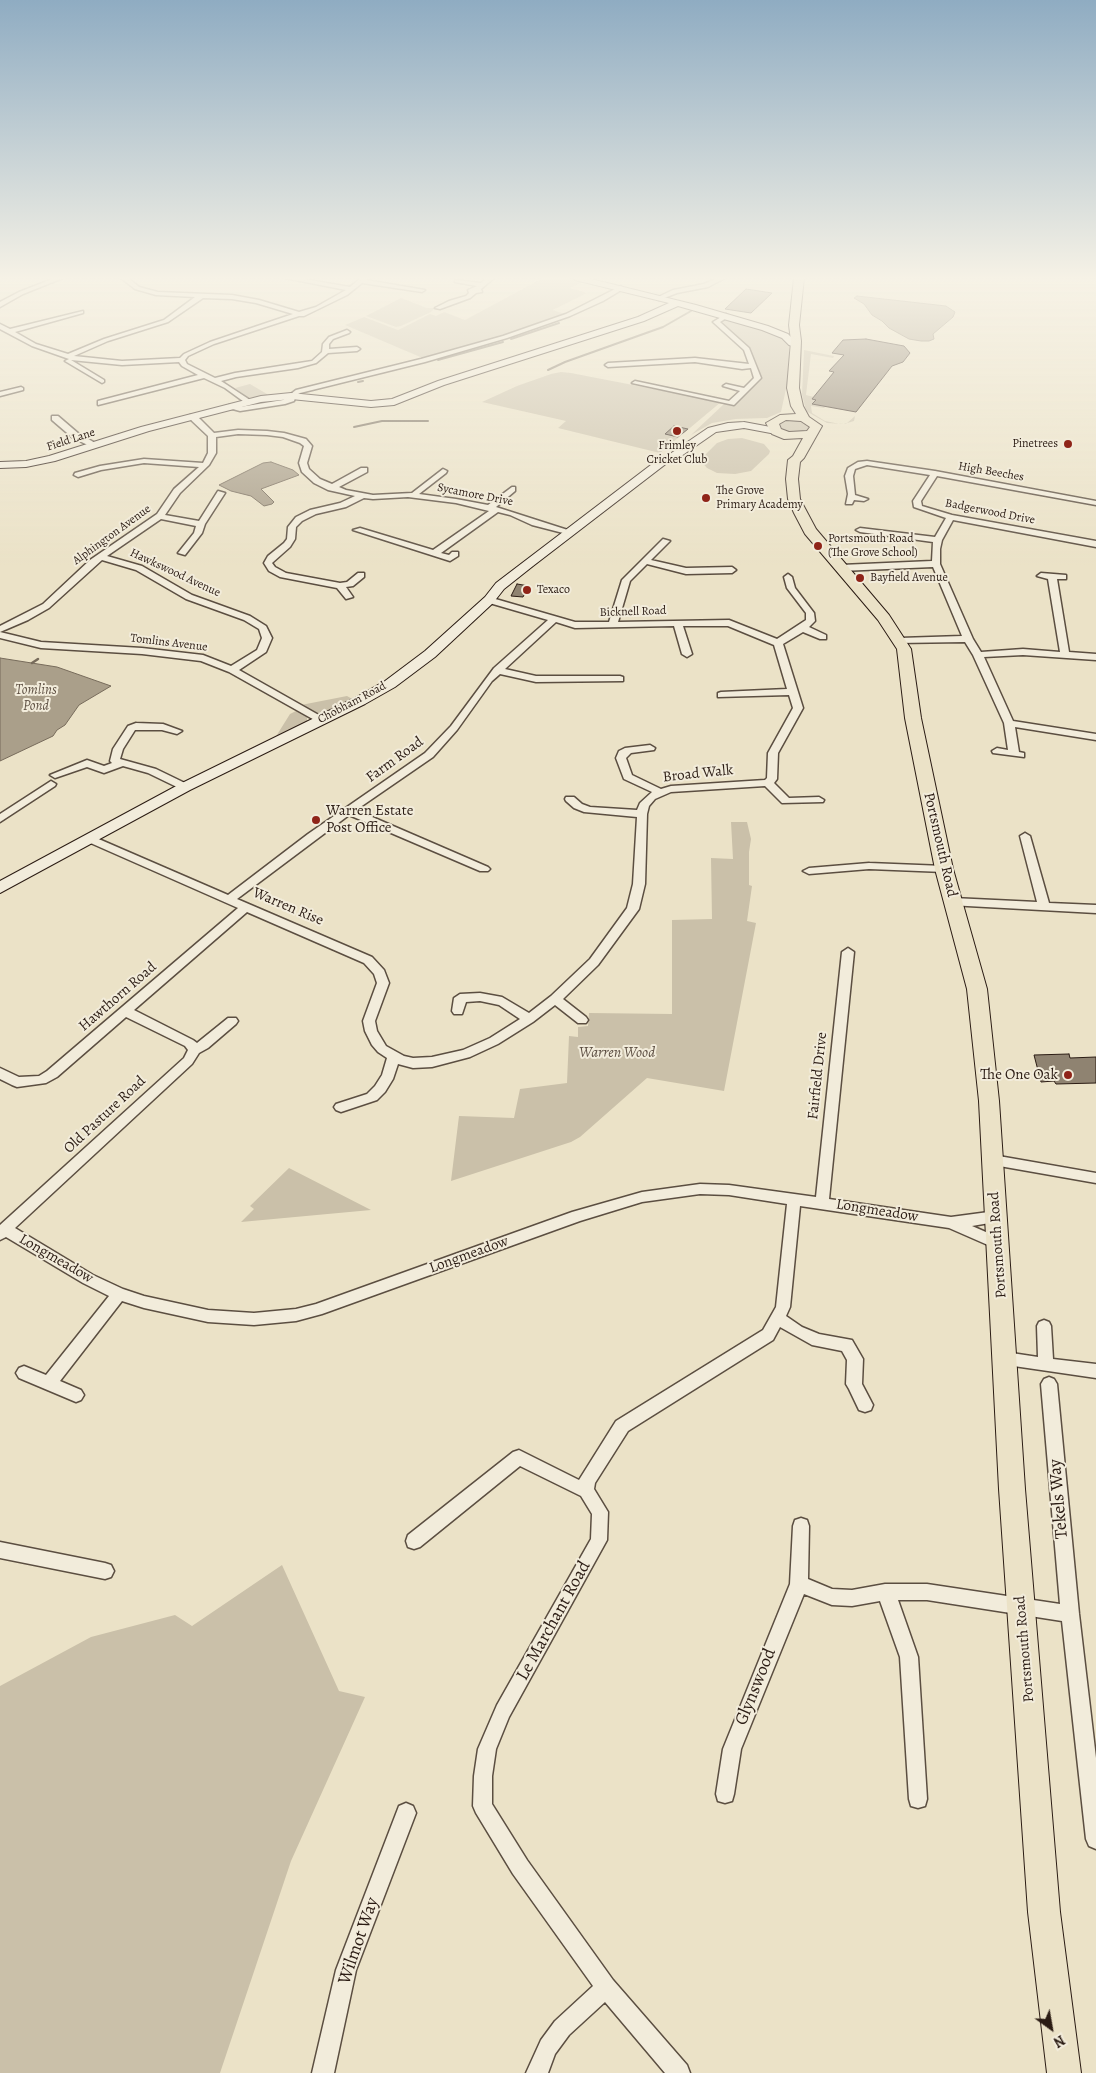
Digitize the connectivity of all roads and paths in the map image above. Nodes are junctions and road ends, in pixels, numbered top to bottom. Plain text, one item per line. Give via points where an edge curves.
1 (91, 375) edge
2 (206, 375) joint
3 (237, 375) edge
4 (366, 375) edge
5 (467, 375) edge
6 (757, 375) edge
7 (793, 375) edge
8 (217, 380) junction
9 (102, 381) dead end
10 (635, 383) dead end
11 (726, 386) dead end
12 (793, 388) junction
13 (21, 389) dead end
14 (745, 390) junction
15 (0, 394) edge
16 (292, 396) junction
17 (247, 402) junction
18 (101, 403) dead end
19 (229, 407) junction
20 (66, 415) dead end
21 (193, 417) junction
22 (805, 419) junction
23 (780, 426) junction
24 (812, 434) junction
25 (212, 435) junction
26 (95, 445) junction
27 (794, 460) junction
28 (205, 464) junction
29 (0, 465) edge
30 (356, 468) dead end
31 (434, 469) dead end
32 (935, 473) junction
33 (78, 475) dead end
34 (503, 487) dead end
35 (331, 488) junction
36 (222, 493) dead end
37 (362, 496) junction
38 (414, 496) junction
39 (864, 499) dead end
40 (1096, 503) edge
41 (494, 508) junction
42 (160, 516) junction
43 (951, 517) junction
44 (201, 524) junction
45 (357, 530) dead end
46 (861, 530) dead end
47 (570, 532) junction
48 (938, 540) junction
49 (666, 544) dead end
50 (1096, 544) edge
51 (182, 552) dead end
52 (435, 553) junction
53 (455, 554) dead end
54 (96, 557) junction
55 (644, 561) junction
56 (936, 564) junction
57 (841, 568) junction
58 (727, 569) dead end
59 (361, 575) dead end
60 (1041, 576) dead end
61 (1052, 577) junction
62 (1063, 577) dead end
63 (793, 580) dead end
64 (340, 586) junction
65 (349, 596) dead end
66 (489, 600) junction
67 (553, 620) junction
68 (677, 623) junction
69 (613, 625) junction
70 (803, 628) junction
71 (2, 630) edge
72 (823, 637) dead end
73 (968, 639) junction
74 (900, 641) junction
75 (778, 643) junction
76 (687, 654) dead end
77 (978, 655) junction
78 (1065, 655) junction
79 (1096, 657) edge
80 (232, 670) junction
81 (497, 670) junction
82 (620, 679) dead end
83 (794, 692) junction
84 (725, 693) dead end
85 (321, 720) junction
86 (1009, 724) junction
87 (177, 731) dead end
88 (1096, 737) edge
89 (644, 747) dead end
90 (997, 751) dead end
91 (120, 764) junction
92 (768, 782) junction
93 (185, 787) junction
94 (660, 792) junction
95 (20, 793) dead end
96 (32, 797) junction
97 (570, 799) dead end
98 (818, 800) dead end
99 (348, 811) junction
100 (642, 814) junction
101 (0, 819) edge
102 (1025, 836) dead end
103 (90, 839) junction
104 (484, 869) dead end
105 (944, 869) junction
106 (809, 871) dead end
107 (0, 888) edge
108 (229, 899) junction
109 (953, 902) junction
110 (1044, 906) junction
111 (246, 907) junction
112 (1096, 909) edge
113 (848, 952) dead end
114 (555, 999) junction
115 (458, 1011) dead end
116 (125, 1012) junction
117 (529, 1019) junction
118 (582, 1020) dead end
119 (232, 1021) dead end
120 (195, 1050) junction
121 (394, 1057) junction
122 (0, 1073) edge
123 (341, 1107) dead end
124 (993, 1160) junction
125 (1096, 1178) edge
126 (794, 1199) junction
127 (822, 1202) junction
128 (996, 1217) junction
129 (951, 1222) junction
130 (2, 1232) edge
131 (997, 1243) junction
132 (119, 1294) junction
133 (779, 1318) junction
134 (1044, 1326) dead end
135 (1005, 1359) junction
136 (1046, 1364) junction
137 (1096, 1371) edge
138 (24, 1373) dead end
139 (49, 1384) junction
140 (1049, 1384) dead end
141 (76, 1395) dead end
142 (865, 1405) dead end
143 (586, 1490) junction
144 (801, 1526) dead end
145 (414, 1541) dead end
146 (0, 1550) edge
147 (104, 1571) dead end
148 (799, 1584) junction
149 (885, 1592) junction
150 (1021, 1607) junction
151 (1070, 1614) junction
152 (725, 1794) dead end
153 (918, 1799) dead end
154 (407, 1812) dead end
155 (1096, 1839) edge
156 (606, 1986) junction
157 (323, 2073) edge
158 (537, 2073) edge
159 (679, 2073) edge
160 (1064, 2073) edge

1 - 9 street
2 - 8 street
2 - 18 street
3 - 8 street
4 - 16 street, Field Lane via 298,391
5 - 16 main road via 394,402 371,404
6 - 14 street via 758,378
7 - 12 main road
8 - 17 street
10 - 14 street via 731,403
11 - 14 street
12 - 22 main road via 797,406
12 - 23 main road
13 - 15 street
16 - 17 main road, Field Lane
16 - 19 street, Field Lane via 285,402 240,409
17 - 19 main road, Field Lane
19 - 21 main road, Field Lane
20 - 26 street via 55,418 76,436
21 - 25 street
21 - 26 main road, Field Lane
22 - 23 main road via 792,417
22 - 24 main road via 816,426
23 - 24 main road
23 - 27 main road, Portsmouth Road via 793,444 789,458
23 - 47 main road, Chobham Road via 744,424 717,428 705,434 664,460
24 - 27 main road
25 - 28 street via 212,451
25 - 35 street, Sycamore Drive via 281,434 301,440 308,445 303,463 305,470
26 - 29 main road, Field Lane via 35,463
27 - 57 main road, Portsmouth Road via 794,499 800,513 810,531
28 - 33 street via 144,461
28 - 42 street, Alphington Avenue via 179,488
30 - 35 street via 366,471
31 - 38 street via 448,472
32 - 39 street, High Beeches via 858,462 849,476 850,500
32 - 40 street, High Beeches
32 - 43 street, Badgerwood Drive via 917,502 918,507
34 - 41 street via 515,490
35 - 37 street, Sycamore Drive
36 - 44 street
37 - 38 street, Sycamore Drive
37 - 64 street via 299,519 292,527 287,545 268,563 283,575
38 - 41 street, Sycamore Drive
41 - 47 street, Sycamore Drive
41 - 52 street
42 - 44 street
42 - 54 street, Alphington Avenue via 121,543 110,543
43 - 48 street
43 - 50 street, Badgerwood Drive
44 - 51 street via 198,534
45 - 52 street
46 - 48 street
47 - 66 main road, Chobham Road via 506,582
48 - 56 street
49 - 55 street
52 - 53 street via 450,558
54 - 71 street, Alphington Avenue via 50,603
54 - 80 street, Hawkswood Avenue via 139,568 189,597 254,620 263,628 267,638 261,652
55 - 58 street via 680,570
55 - 69 street via 626,580
56 - 57 street
56 - 73 street
57 - 74 main road, Portsmouth Road
59 - 64 street via 350,584
60 - 61 street
61 - 62 street
61 - 78 street
63 - 70 street via 791,588 811,615 811,621
64 - 65 street
66 - 67 street, Bicknell Road
66 - 85 main road, Chobham Road via 406,673
67 - 69 street, Bicknell Road via 575,625
67 - 81 street, Farm Road
68 - 69 street, Bicknell Road
68 - 75 street, Bicknell Road via 729,623
68 - 76 street
70 - 72 street
70 - 75 street
71 - 80 street, Tomlins Avenue via 10,638 24,642 203,658
73 - 74 street
73 - 77 street
74 - 105 main road, Portsmouth Road
75 - 83 street
77 - 78 street via 1023,652
77 - 86 street
78 - 79 street
80 - 85 street, Tomlins Avenue
81 - 82 street via 536,680
81 - 99 street, Farm Road via 437,749 400,778
83 - 84 street
83 - 92 street via 798,708 773,753 772,779
85 - 93 main road, Chobham Road
86 - 88 street
86 - 90 street via 1019,755
87 - 91 street via 148,726 131,728 115,757
89 - 94 street via 623,753 621,758 626,774
91 - 93 street via 152,771
91 - 96 street via 104,770 87,763 53,780
92 - 94 street, Broad Walk
92 - 98 street via 786,801
93 - 103 main road, Chobham Road
94 - 100 street, Broad Walk via 646,802
95 - 96 street
96 - 101 street
97 - 100 street via 588,810
99 - 104 street
99 - 108 street, Farm Road
100 - 114 street, Warren Rise via 639,884 632,912 594,962
102 - 110 street
103 - 107 main road, Chobham Road
103 - 108 street, Warren Rise
105 - 106 street via 869,866
105 - 109 main road, Portsmouth Road
108 - 111 street, Warren Rise
109 - 110 street
109 - 124 main road, Portsmouth Road via 977,989
110 - 112 street
111 - 116 street, Hawthorn Road
111 - 121 street, Warren Rise via 362,957 376,968 383,983 370,1026 376,1042
113 - 127 street, Fairfield Drive
114 - 117 street, Warren Rise
114 - 118 street
115 - 117 street via 460,998 480,997 502,1002
116 - 120 street via 193,1045
116 - 122 street, Hawthorn Road via 46,1078 18,1082
117 - 121 street, Warren Rise via 486,1045 456,1058 418,1063
119 - 120 street, Old Pasture Road
120 - 130 street, Old Pasture Road via 181,1067
121 - 123 street via 388,1076 372,1097
124 - 125 street
124 - 128 main road, Portsmouth Road
126 - 127 street, Longmeadow
126 - 132 street, Longmeadow via 700,1189 642,1197 545,1228 351,1299 296,1315 254,1319 208,1316
126 - 133 street via 783,1307
127 - 129 street, Longmeadow
128 - 129 street
128 - 131 main road, Portsmouth Road
129 - 131 street
130 - 132 street, Longmeadow
131 - 135 main road, Portsmouth Road
132 - 139 street
133 - 142 street via 817,1340 848,1345 855,1360 854,1384
133 - 143 street via 768,1335 622,1426 587,1481
134 - 136 street
135 - 136 street
135 - 150 main road, Portsmouth Road
136 - 137 street
138 - 139 street
139 - 141 street
140 - 151 street, Tekels Way
143 - 145 street via 518,1457
143 - 156 street, Le Marchant Road via 600,1512 599,1540 503,1711 488,1749 483,1776 483,1806 520,1867
144 - 148 street, Glynswood
146 - 147 street
148 - 149 street via 832,1597 852,1598
148 - 152 street, Glynswood via 732,1749
149 - 150 street via 927,1592
149 - 153 street via 909,1657
150 - 151 street
150 - 160 main road, Portsmouth Road via 1044,1912
151 - 155 street, Tekels Way
154 - 157 street, Wilmot Way via 346,1970
156 - 158 street via 562,2028 548,2047
156 - 159 street, Le Marchant Road

